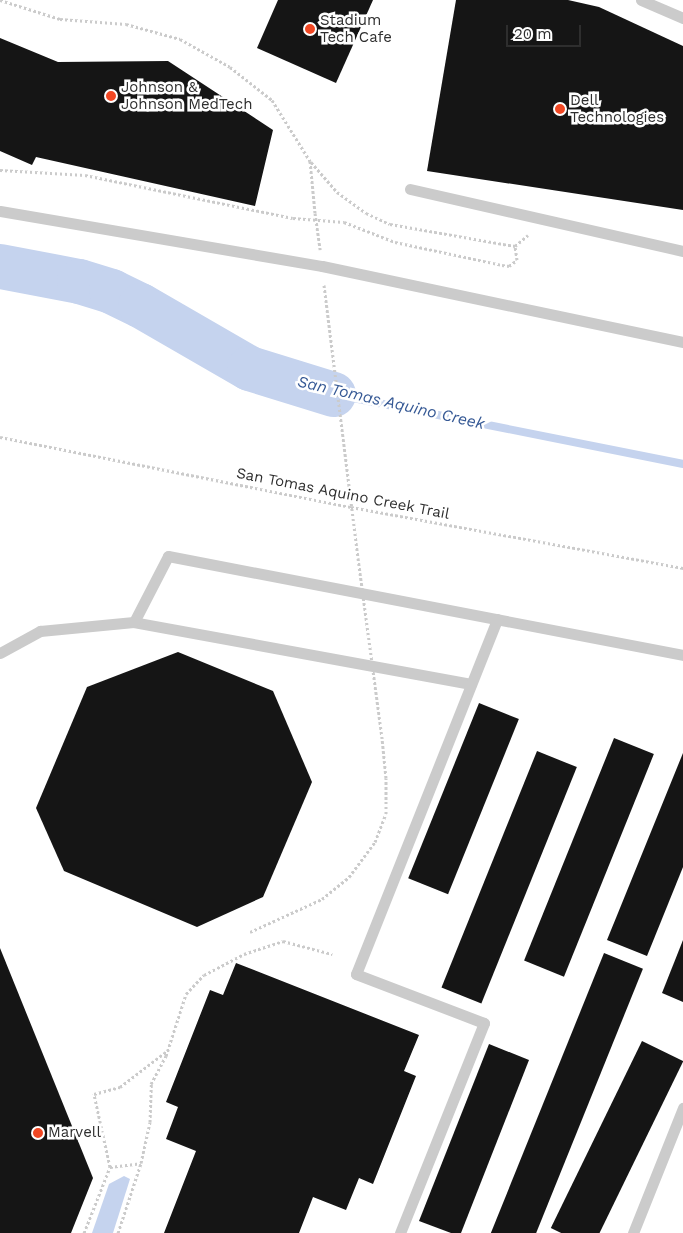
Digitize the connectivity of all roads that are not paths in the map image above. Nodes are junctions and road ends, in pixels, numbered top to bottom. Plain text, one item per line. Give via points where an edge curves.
1 (641, 0) edge
2 (683, 18) edge
3 (410, 189) dead end
4 (0, 211) edge
5 (683, 251) edge
6 (683, 342) edge
7 (497, 619) junction
8 (134, 622) junction
9 (0, 653) edge
10 (683, 655) edge
11 (471, 684) junction
12 (683, 1108) edge
13 (400, 1233) edge
14 (633, 1233) edge

1 - 2 lane
3 - 5 lane
4 - 6 lane via 322,266
7 - 8 lane via 168,556
7 - 10 lane
7 - 11 lane
8 - 9 lane via 40,631
8 - 11 lane
11 - 13 lane via 356,974 484,1024
12 - 14 lane

